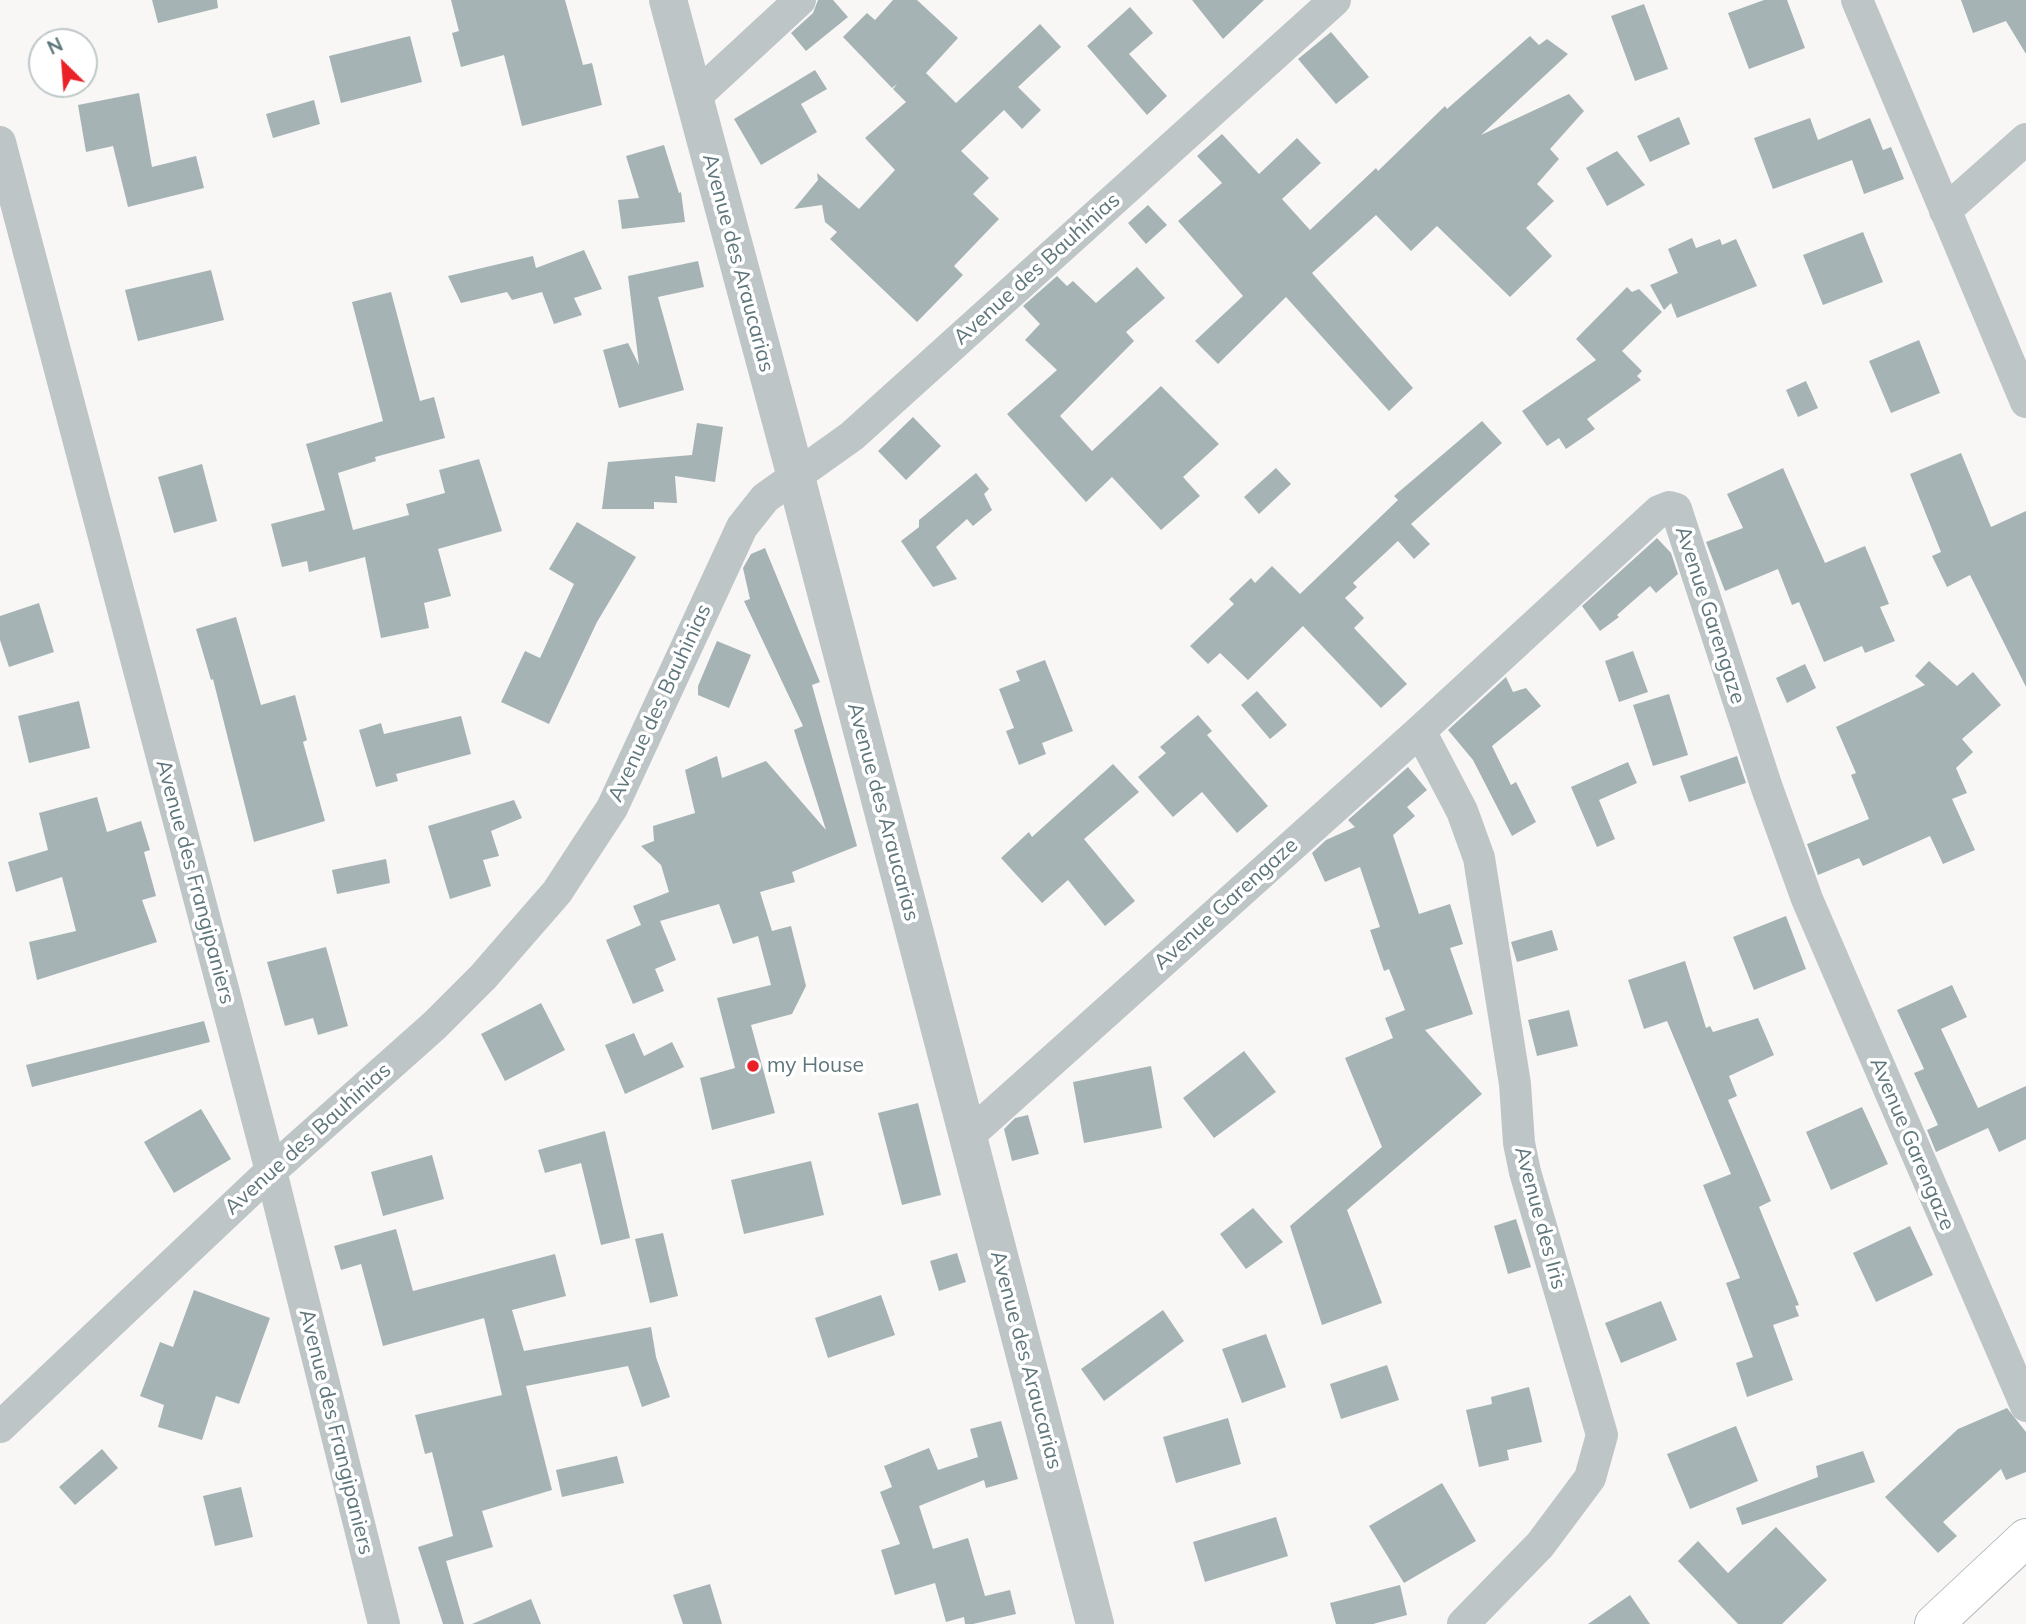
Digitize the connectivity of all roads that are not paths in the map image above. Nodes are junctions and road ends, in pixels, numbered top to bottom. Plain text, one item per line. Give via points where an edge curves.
1 (668, 0) edge
2 (800, 0) edge
3 (1335, 0) edge
4 (1857, 0) edge
5 (694, 98) junction
6 (2026, 139) edge
7 (0, 142) edge
8 (1945, 211) junction
9 (2026, 402) edge
10 (796, 477) junction
11 (1420, 731) junction
12 (967, 1137) junction
13 (271, 1171) junction
14 (2026, 1406) edge
15 (0, 1427) edge
16 (2026, 1538) edge
17 (384, 1624) edge
18 (1095, 1624) edge
19 (1463, 1624) edge
20 (1934, 1624) edge

1 - 5 street, Avenue des Araucarias
2 - 5 street
3 - 10 street, Avenue des Bauhinias via 852,436
4 - 8 street
5 - 10 street, Avenue des Araucarias
6 - 8 street
7 - 13 street, Avenue des Frangipaniers
8 - 9 street
10 - 12 street, Avenue des Araucarias
10 - 13 street, Avenue des Bauhinias via 765,498 742,527 612,808 556,892 435,1025
11 - 12 street, Avenue Garengaze
11 - 14 street, Avenue Garengaze via 1659,511 1676,509 1807,899
11 - 19 street, Avenue des Iris via 1462,811 1479,858 1525,1172 1602,1435 1595,1466 1582,1489 1540,1545
12 - 18 street, Avenue des Araucarias
13 - 15 street, Avenue des Bauhinias
13 - 17 street, Avenue des Frangipaniers
16 - 20 main road

